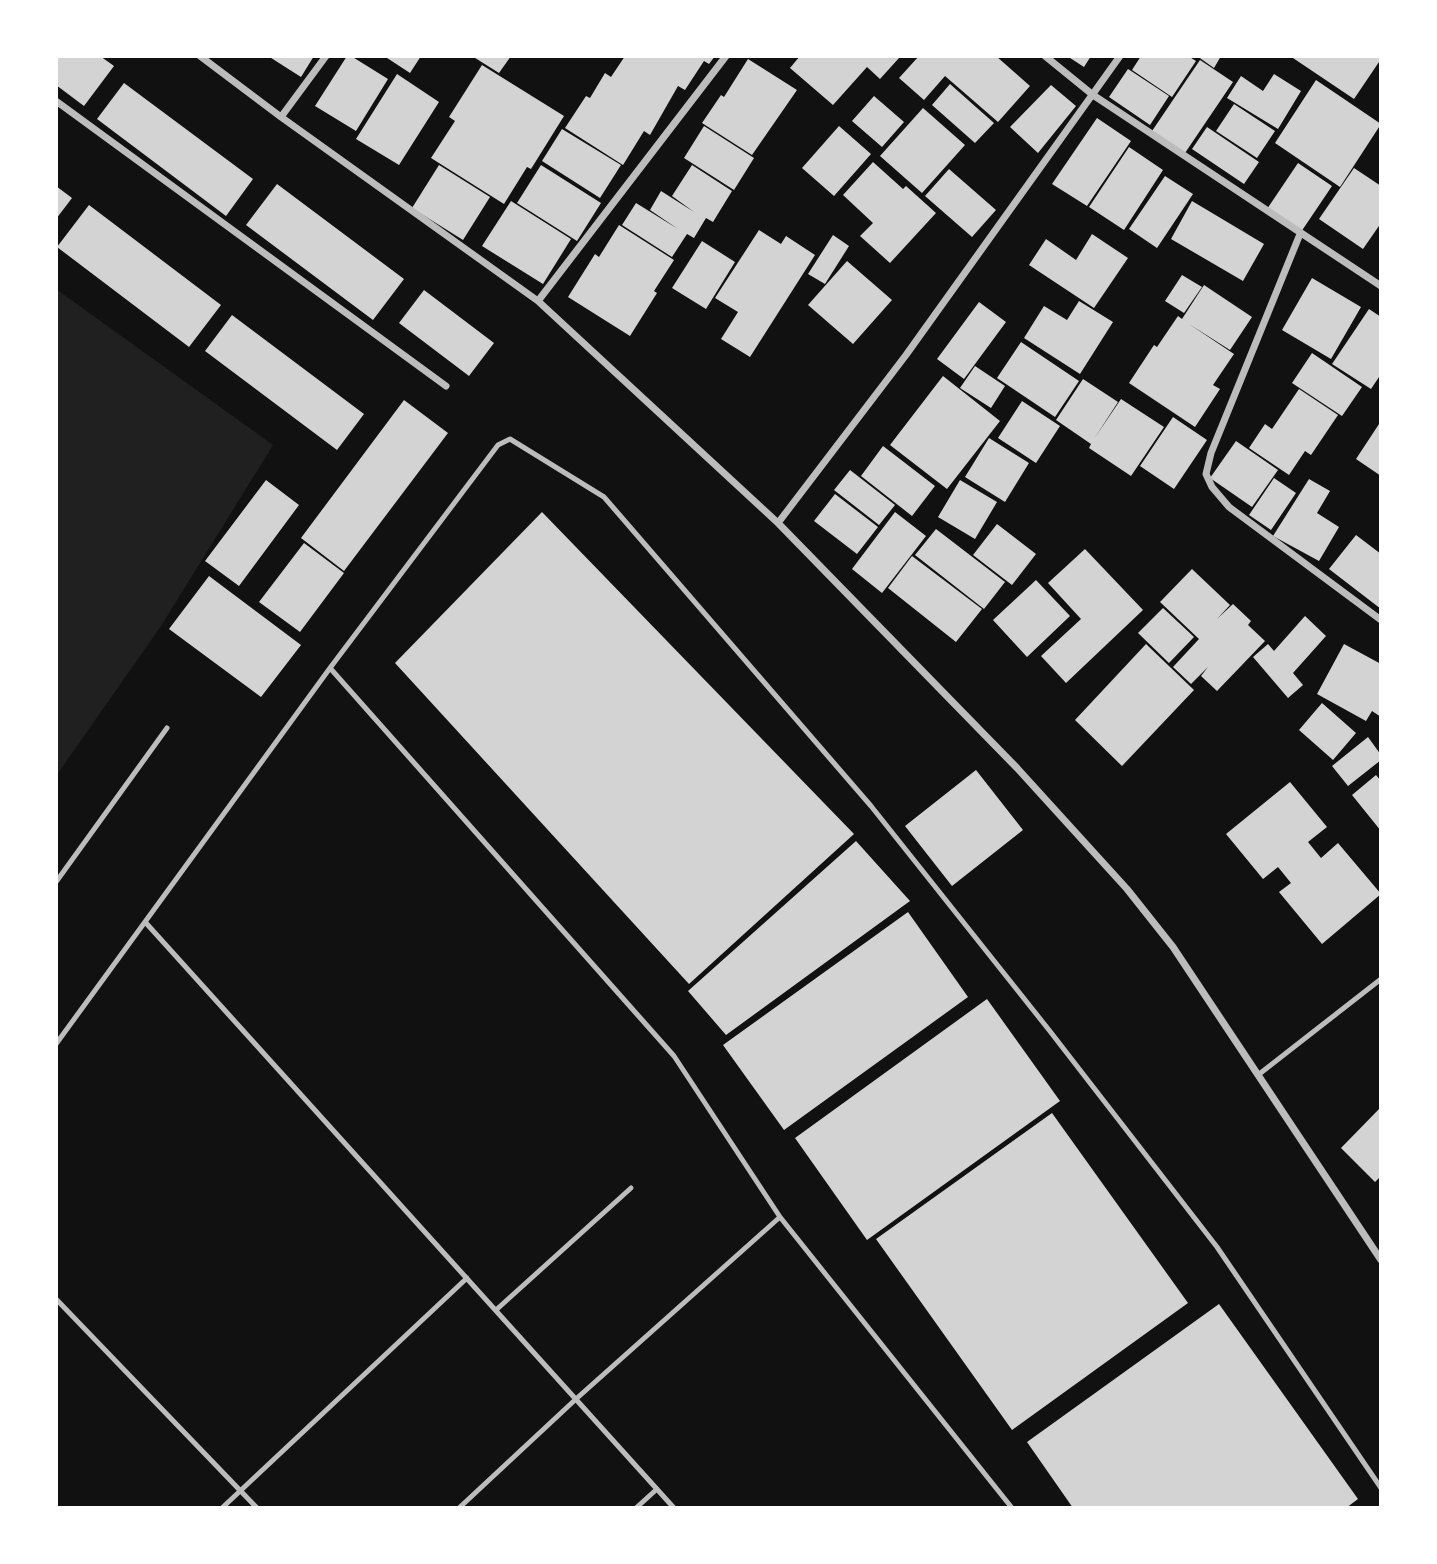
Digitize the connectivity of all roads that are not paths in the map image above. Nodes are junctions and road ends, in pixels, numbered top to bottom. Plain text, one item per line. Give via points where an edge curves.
1 (200, 56) edge
2 (326, 56) edge
3 (726, 56) edge
4 (1045, 56) edge
5 (1120, 56) edge
6 (1094, 95) junction
7 (56, 101) edge
8 (281, 117) junction
9 (1300, 234) junction
10 (1381, 286) edge
11 (538, 301) junction
12 (446, 386) dead end
13 (778, 523) junction
14 (1381, 620) edge
15 (330, 668) junction
16 (167, 728) dead end
17 (56, 882) edge
18 (146, 922) junction
19 (1381, 979) edge
20 (56, 1044) edge
21 (1258, 1075) junction
22 (631, 1188) dead end
23 (780, 1217) junction
24 (1381, 1260) edge
25 (467, 1278) junction
26 (56, 1299) edge
27 (496, 1310) junction
28 (576, 1399) junction
29 (1381, 1488) edge
30 (657, 1489) junction
31 (240, 1491) junction
32 (222, 1508) edge
33 (257, 1508) edge
34 (459, 1508) edge
35 (636, 1508) edge
36 (674, 1508) edge
37 (1012, 1508) edge

1 - 8 street
2 - 8 street
3 - 11 street
4 - 6 street
5 - 6 street
6 - 9 street
6 - 13 street
7 - 12 street
8 - 11 street
9 - 10 street
9 - 14 street via 1206,474 1228,507
11 - 13 street
13 - 21 street via 1017,768 1127,889 1173,947
15 - 18 lane
15 - 23 lane via 674,1056
15 - 29 lane via 498,445 510,439 604,497 871,806 1049,1030 1217,1247
16 - 17 lane
18 - 20 lane
18 - 25 lane
19 - 21 lane
21 - 24 street
22 - 27 lane
23 - 28 lane
23 - 37 lane
25 - 27 lane
25 - 31 lane
26 - 31 lane
27 - 28 lane
28 - 30 lane
28 - 34 lane
30 - 35 lane
30 - 36 lane
31 - 32 lane
31 - 33 lane

